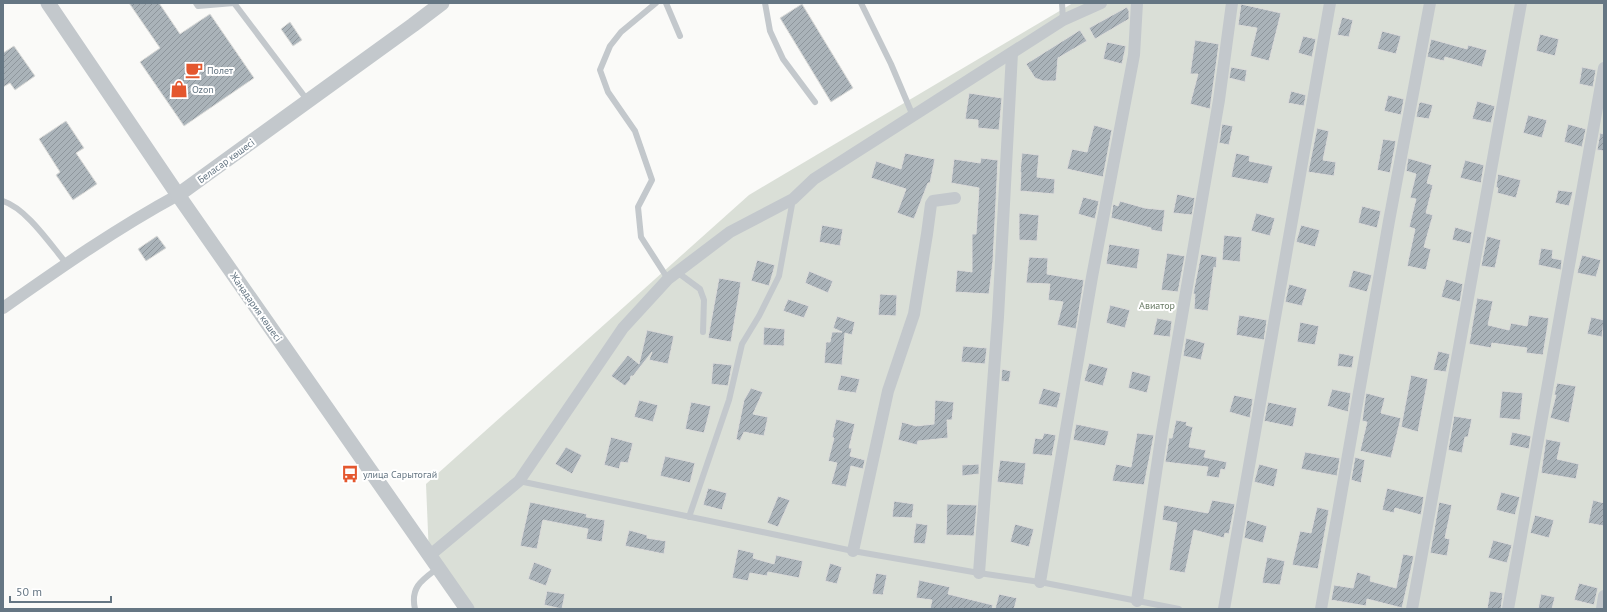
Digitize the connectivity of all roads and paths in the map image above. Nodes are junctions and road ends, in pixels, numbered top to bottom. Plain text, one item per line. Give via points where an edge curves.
1 (48, 3) edge
2 (196, 3) edge
3 (442, 3) edge
4 (656, 3) edge
5 (666, 3) edge
6 (765, 3) edge
7 (862, 3) edge
8 (1062, 3) edge
9 (1101, 3) edge
10 (1137, 3) edge
11 (1232, 3) edge
12 (1330, 3) edge
13 (1430, 3) edge
14 (1521, 3) edge
15 (1063, 20) junction
16 (680, 36) dead end
17 (1012, 53) junction
18 (1604, 68) edge
19 (308, 101) junction
20 (815, 102) dead end
21 (913, 116) junction
22 (178, 195) junction
23 (955, 198) dead end
24 (793, 199) junction
25 (3, 201) edge
26 (66, 263) junction
27 (673, 276) junction
28 (3, 308) edge
29 (703, 332) dead end
30 (520, 481) junction
31 (689, 517) junction
32 (853, 551) junction
33 (429, 556) junction
34 (438, 568) junction
35 (979, 573) junction
36 (1040, 582) junction
37 (1604, 596) edge
38 (1137, 601) junction
39 (415, 609) edge
40 (467, 609) edge
41 (1179, 609) edge
42 (1224, 609) edge
43 (1322, 609) edge
44 (1412, 609) edge
45 (1508, 609) edge
46 (1602, 609) edge

1 - 22 street, Жаңадария көшесі
2 - 19 lane via 198,6 234,3
3 - 19 street, Беласар көшесі
4 - 27 lane via 621,32 610,46 600,70 608,92 635,131 652,180 638,206 641,238
5 - 16 lane
6 - 20 lane via 770,31 783,59
7 - 21 lane
8 - 15 lane
9 - 15 street
10 - 36 street via 1134,56 1092,277
11 - 38 street via 1219,100 1162,432
12 - 42 street
13 - 43 street via 1389,221
14 - 44 street
15 - 17 street
17 - 21 street
17 - 35 street via 998,317
18 - 45 street
19 - 22 street, Беласар көшесі
21 - 24 street via 814,180
22 - 26 street, Беласар көшесі
22 - 33 street, Жаңадария көшесі
23 - 32 street via 933,201 931,204 914,314 888,391
24 - 27 street via 730,232
24 - 31 lane via 779,276 742,344 729,400
25 - 26 lane via 24,213
26 - 28 street, Беласар көшесі
27 - 29 lane via 700,288 704,300
27 - 30 street via 623,328
30 - 31 lane
30 - 33 street
31 - 32 lane
32 - 35 lane
33 - 34 street, Жаңадария көшесі
34 - 39 lane via 422,580 414,592
34 - 40 street, Жаңадария көшесі
35 - 36 lane
36 - 38 lane
37 - 46 street
38 - 41 lane

